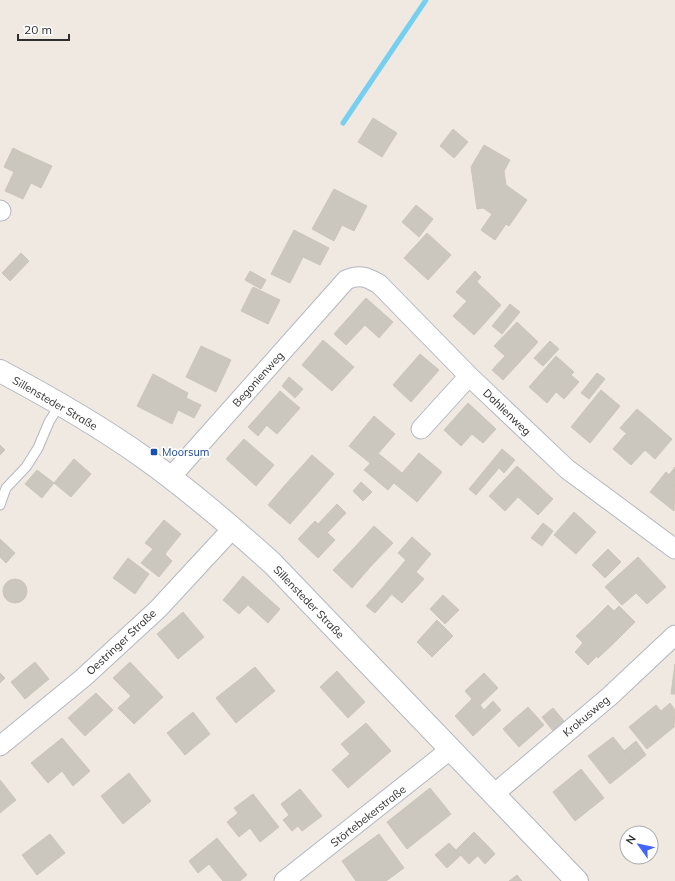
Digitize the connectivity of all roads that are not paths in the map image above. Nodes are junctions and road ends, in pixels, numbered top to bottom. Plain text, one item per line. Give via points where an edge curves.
1 (346, 280) joint
2 (0, 371) edge
3 (469, 376) junction
4 (60, 404) junction
5 (421, 429) dead end
6 (170, 478) junction
7 (0, 505) edge
8 (233, 528) junction
9 (675, 549) edge
10 (675, 635) edge
11 (0, 746) edge
12 (451, 749) junction
13 (494, 794) junction
14 (284, 881) edge
15 (577, 881) edge

1 - 3 street, Dahlienweg via 356,276 366,277 380,284
1 - 6 street, Begonienweg
2 - 4 main road, Sillensteder Straße
3 - 5 street
3 - 9 street, Dahlienweg via 567,469
4 - 6 main road, Sillensteder Straße via 143,457
4 - 7 lane via 38,448 26,467 6,488
6 - 8 main road, Sillensteder Straße
8 - 11 street, Oestringer Straße via 158,609 82,678
8 - 12 main road, Sillensteder Straße via 272,563
10 - 13 street, Krokusweg via 610,696
12 - 13 main road, Sillensteder Straße
12 - 14 street, Störtebekerstraße
13 - 15 main road, Sillensteder Straße

